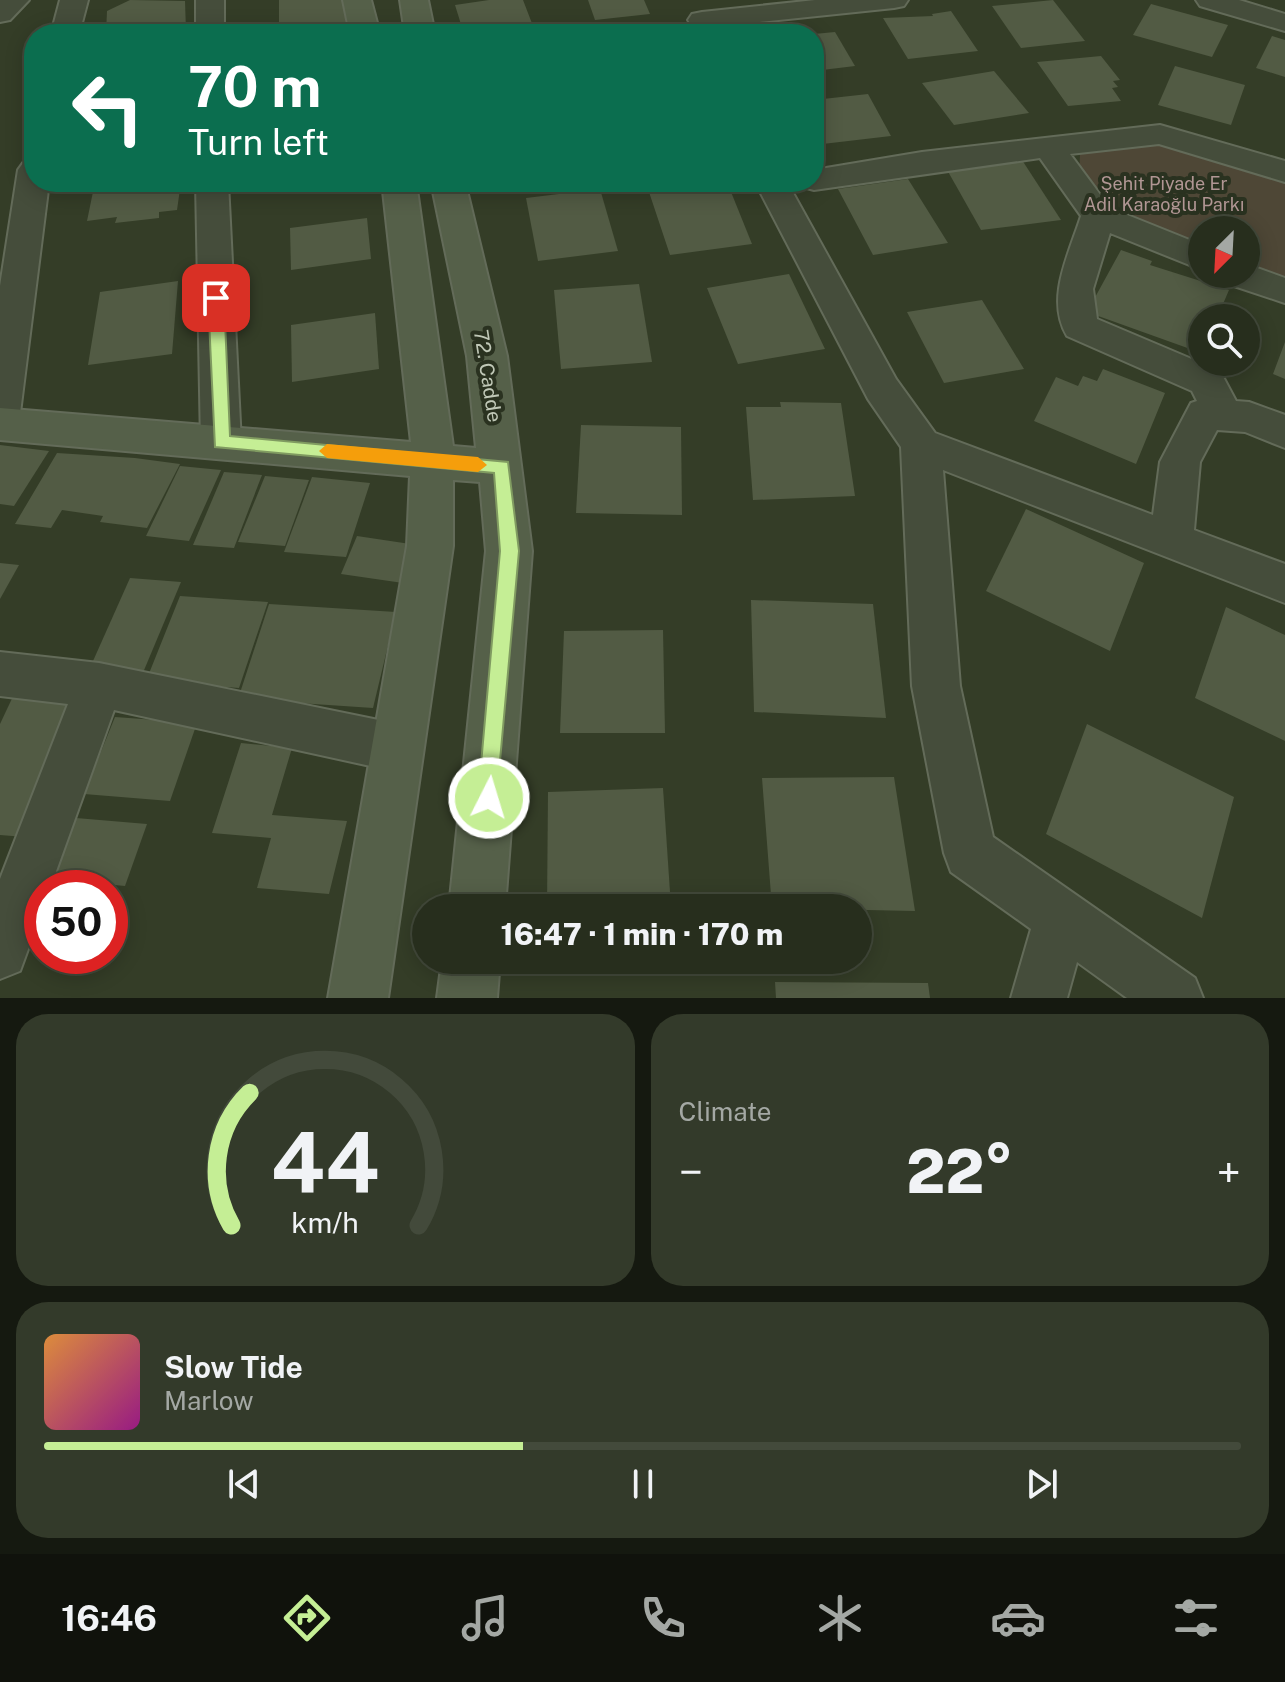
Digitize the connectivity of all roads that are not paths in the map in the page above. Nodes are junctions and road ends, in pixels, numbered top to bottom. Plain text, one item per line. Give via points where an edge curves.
1 (15, 0) edge
2 (74, 0) edge
3 (210, 0) edge
4 (357, 0) edge
5 (414, 0) edge
6 (894, 0) edge
7 (1210, 0) edge
8 (0, 14) edge
9 (699, 18) edge
10 (1285, 23) edge
11 (68, 24) edge
12 (210, 24) edge
13 (363, 24) edge
14 (418, 24) edge
15 (1048, 146) junction
16 (1285, 172) edge
17 (824, 177) edge
18 (31, 192) edge
19 (212, 192) edge
20 (400, 192) edge
21 (450, 192) edge
22 (793, 192) edge
23 (1098, 216) junction
24 (1188, 252) edge
25 (1260, 282) edge
26 (1285, 291) edge
27 (0, 413) edge
28 (1223, 414) junction
29 (0, 424) edge
30 (1285, 432) edge
31 (221, 443) junction
32 (921, 444) junction
33 (432, 460) junction
34 (502, 467) junction
35 (1171, 540) junction
36 (1285, 584) edge
37 (0, 674) edge
38 (99, 685) junction
39 (398, 748) junction
40 (478, 894) edge
41 (1062, 918) junction
42 (0, 951) edge
43 (470, 974) edge
44 (358, 998) edge
45 (467, 998) edge
46 (1039, 998) edge
47 (1175, 998) edge

1 - 8 street
2 - 11 street
3 - 12 street
4 - 13 main road
5 - 14 main road
6 - 9 street
7 - 10 street
15 - 16 street via 1160,134
15 - 17 street
15 - 23 street
18 - 27 street
19 - 31 street
20 - 33 main road
21 - 34 main road, 72. Cadde via 487,356
22 - 32 street via 882,389
23 - 24 street
23 - 28 street via 1075,289 1080,327 1206,381
25 - 26 street
28 - 30 street via 1249,417
28 - 35 street via 1205,414 1180,462
29 - 31 main road
31 - 33 main road
32 - 35 street
32 - 41 street via 936,686 970,853
33 - 34 main road
33 - 39 main road via 430,546
34 - 40 main road, 72. Cadde via 509,551
35 - 36 street
37 - 38 street
38 - 39 street
38 - 42 street
39 - 44 main road
41 - 46 street
41 - 47 street
43 - 45 main road

